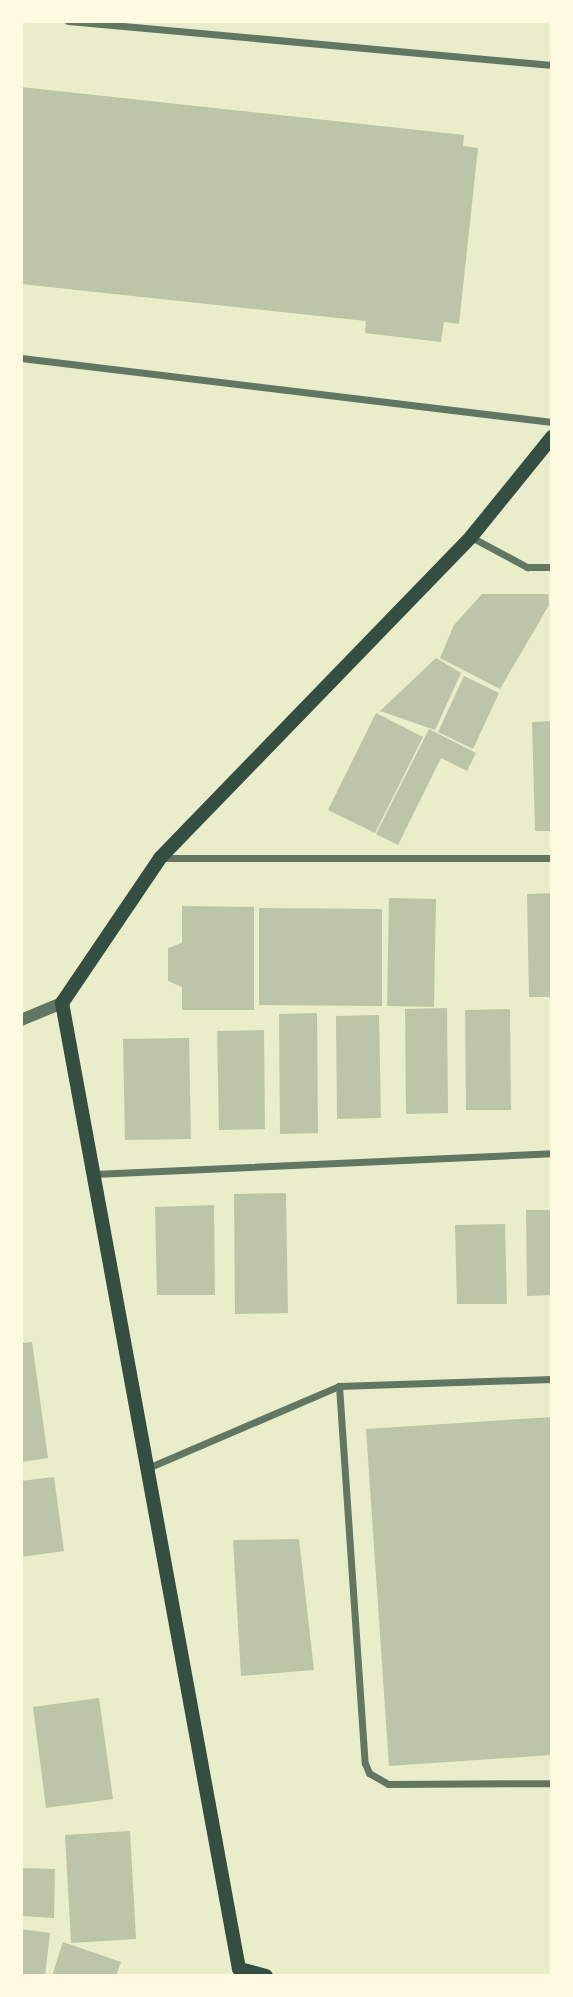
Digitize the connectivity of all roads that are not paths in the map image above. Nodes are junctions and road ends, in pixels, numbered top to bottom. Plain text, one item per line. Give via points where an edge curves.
1 (68, 21) edge
2 (552, 65) edge
3 (21, 358) edge
4 (552, 422) edge
5 (552, 437) edge
6 (471, 537) junction
7 (552, 567) edge
8 (552, 858) edge
9 (160, 859) junction
10 (62, 1003) junction
11 (21, 1020) edge
12 (552, 1153) edge
13 (94, 1174) junction
14 (552, 1379) edge
15 (339, 1386) junction
16 (150, 1467) junction
17 (552, 1783) edge
18 (235, 1972) edge
19 (266, 1976) edge

1 - 2 street
3 - 4 street
5 - 6 main road
6 - 7 street via 527,567
6 - 9 main road
8 - 9 street
9 - 10 main road
10 - 11 street
10 - 13 main road
12 - 13 street
13 - 16 main road
14 - 15 street
15 - 16 street
15 - 17 street via 369,1773 388,1784
16 - 18 main road
18 - 19 main road

